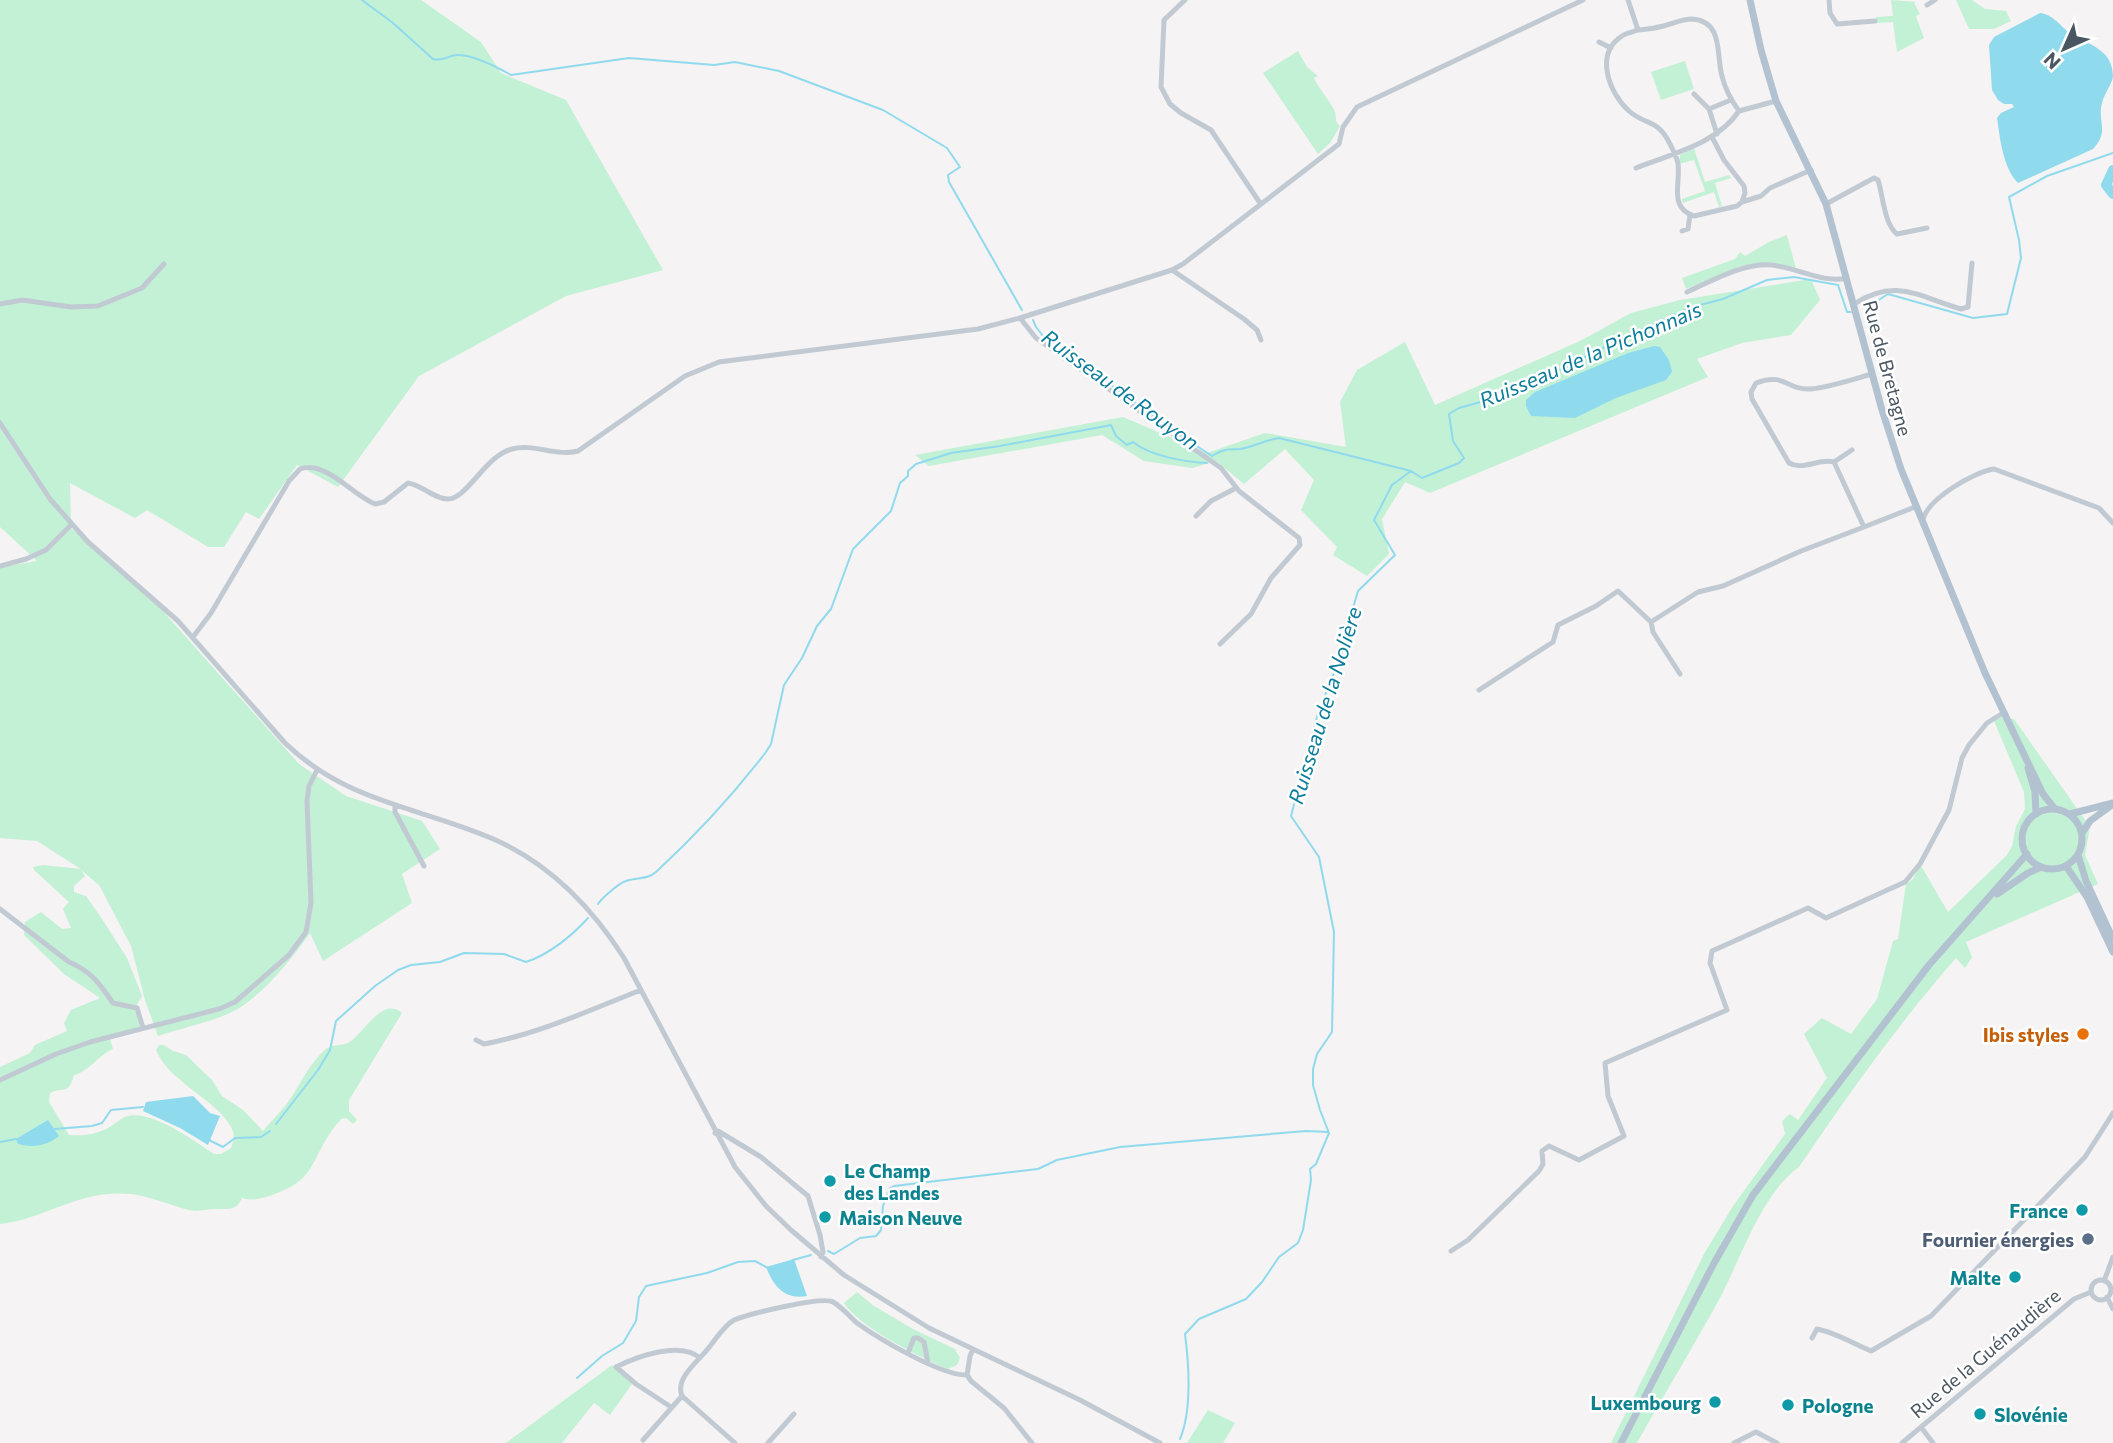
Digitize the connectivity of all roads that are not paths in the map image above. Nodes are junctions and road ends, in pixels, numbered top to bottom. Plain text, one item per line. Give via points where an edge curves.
1 (1185, 0) edge
2 (1583, 0) edge
3 (1628, 0) edge
4 (1750, 0) edge
5 (1829, 0) edge
6 (1935, 0) edge
7 (1927, 5) dead end
8 (1875, 21) dead end
9 (1637, 30) junction
10 (1599, 42) dead end
11 (1611, 48) junction
12 (1694, 94) dead end
13 (1731, 100) junction
14 (1776, 101) junction
15 (1709, 109) junction
16 (1739, 111) junction
17 (1714, 135) junction
18 (1674, 153) junction
19 (1636, 168) dead end
20 (1811, 170) junction
21 (1742, 202) junction
22 (1260, 203) junction
23 (1826, 204) junction
24 (1690, 215) junction
25 (1927, 228) dead end
26 (1682, 231) dead end
27 (1972, 263) dead end
28 (164, 264) dead end
29 (1172, 270) junction
30 (1847, 278) junction
31 (1687, 292) dead end
32 (0, 304) edge
33 (1854, 304) junction
34 (1020, 318) junction
35 (1261, 340) dead end
36 (1872, 373) junction
37 (0, 423) edge
38 (1852, 450) dead end
39 (1834, 462) junction
40 (1236, 488) junction
41 (1915, 508) junction
42 (1196, 516) dead end
43 (2113, 523) edge
44 (72, 524) junction
45 (1922, 526) junction
46 (1864, 527) junction
47 (0, 566) edge
48 (1651, 621) junction
49 (193, 637) junction
50 (1220, 645) dead end
51 (1680, 674) dead end
52 (1479, 690) dead end
53 (2003, 713) junction
54 (2016, 738) junction
55 (317, 770) junction
56 (2113, 803) edge
57 (395, 806) junction
58 (2055, 809) junction
59 (2036, 814) junction
60 (2070, 814) junction
61 (2082, 832) junction
62 (2027, 854) junction
63 (2078, 855) junction
64 (424, 866) dead end
65 (2066, 866) junction
66 (2041, 867) junction
67 (1988, 900) junction
68 (0, 909) edge
69 (2113, 939) edge
70 (2113, 952) edge
71 (641, 990) junction
72 (143, 1028) junction
73 (477, 1040) dead end
74 (0, 1080) edge
75 (2113, 1113) edge
76 (715, 1133) junction
77 (1451, 1251) dead end
78 (821, 1257) junction
79 (2113, 1257) edge
80 (2104, 1281) junction
81 (2091, 1292) junction
82 (2107, 1297) junction
83 (2113, 1310) edge
84 (1812, 1338) dead end
85 (973, 1349) junction
86 (908, 1353) junction
87 (700, 1358) junction
88 (928, 1363) junction
89 (967, 1375) junction
90 (682, 1396) junction
91 (671, 1407) junction
92 (794, 1414) dead end
93 (1921, 1427) junction
94 (643, 1440) dead end
95 (735, 1443) edge
96 (768, 1443) edge
97 (1032, 1443) edge
98 (1160, 1443) edge
99 (1621, 1443) edge
100 (1734, 1443) edge
101 (1777, 1443) edge
102 (1902, 1443) edge
103 (1933, 1443) edge

1 - 22 street via 1164,20 1161,87 1170,104 1211,130
2 - 22 street via 1357,107 1343,127 1339,144
3 - 9 street
4 - 14 main road, Rue de Bretagne
5 - 8 street via 1837,24
6 - 7 street
9 - 11 street via 1622,36
9 - 13 street via 1694,19 1706,25 1719,44 1719,66
10 - 11 street
11 - 18 street via 1605,67 1618,99 1631,113 1661,129
12 - 15 street
13 - 15 street
13 - 16 street
14 - 16 street
14 - 20 main road, Rue de Bretagne
15 - 17 street
16 - 17 street
17 - 18 street
17 - 21 street via 1730,170 1744,186
18 - 19 street
18 - 24 street via 1677,195
20 - 21 street
20 - 23 main road, Rue de Bretagne
21 - 24 street via 1700,217
22 - 29 street
23 - 25 street via 1874,178 1894,232
23 - 30 main road, Rue de Bretagne
24 - 26 street via 1688,229
27 - 33 street via 1968,307 1961,309 1889,289
28 - 32 street via 142,288 97,306 22,300
29 - 34 street
29 - 35 street via 1244,319
30 - 31 street via 1762,265
30 - 33 main road, Rue de Bretagne
33 - 36 main road, Rue de Bretagne
34 - 40 street via 1036,338 1221,468
34 - 49 street via 966,331 719,362 685,376 578,451 564,454 518,448 501,453 463,492 450,499 411,483 374,504 323,471 303,467 289,481
36 - 39 street via 1807,390 1779,379 1753,386 1752,399 1789,463
36 - 41 main road, Rue de Bretagne
37 - 44 street
38 - 39 street
39 - 46 street
40 - 42 street via 1215,498
40 - 50 street via 1301,543 1271,578 1251,614
41 - 45 main road, Rue de Bretagne
41 - 46 street
43 - 45 street via 2099,508 1994,469 1968,479 1930,505
44 - 47 street via 46,550
44 - 49 street
45 - 53 main road, Rue de Bretagne
46 - 48 street via 1723,586 1698,592
48 - 51 street via 1653,632
48 - 52 street via 1618,591 1558,625 1552,642
49 - 55 street via 285,743
53 - 54 main road, Rue de Bretagne
53 - 77 street via 1987,723 1969,745 1949,810 1905,882 1826,918 1808,908 1712,951 1710,962 1727,1010 1605,1063 1608,1096 1624,1136 1579,1160 1549,1146 1542,1151 1539,1171
54 - 58 main road, Rue de Bretagne
54 - 59 main road, Rue de Bretagne via 2035,792
55 - 57 street
55 - 72 street via 307,800 311,903 306,932 289,955 235,1002
56 - 60 main road
56 - 61 main road
57 - 64 street
57 - 71 street via 492,838 535,862 592,912
58 - 59 main road
58 - 60 main road
59 - 62 main road via 2022,835
60 - 61 main road
61 - 63 main road
62 - 66 main road
62 - 67 main road
63 - 65 main road
63 - 69 main road
65 - 66 main road
65 - 70 main road via 2087,897
66 - 67 main road
67 - 99 main road via 1928,965 1754,1195
68 - 72 street via 98,979 113,1003 136,1008
71 - 73 street via 516,1036 484,1044
71 - 76 street
72 - 74 street via 56,1054
75 - 84 street via 2085,1157 1931,1316 1871,1351 1817,1329
76 - 78 street via 766,1206
76 - 78 street via 719,1130 740,1143 808,1196
78 - 85 street via 895,1309
79 - 80 street
80 - 81 street via 2095,1282
80 - 82 street via 2110,1290
81 - 82 street via 2097,1299
81 - 93 street, Rue de la Guénaudière via 2074,1299
82 - 83 street
85 - 89 street
85 - 98 street
86 - 87 street via 825,1300 733,1321
86 - 88 street
86 - 88 street via 918,1338 924,1342
87 - 90 street via 680,1385
87 - 91 street via 694,1352 658,1351 616,1367
88 - 89 street via 950,1374
89 - 97 street via 1004,1408
90 - 91 street
90 - 95 street
91 - 94 street
92 - 96 street
93 - 102 street, Rue de la Guénaudière
93 - 103 street
100 - 101 street via 1756,1432

